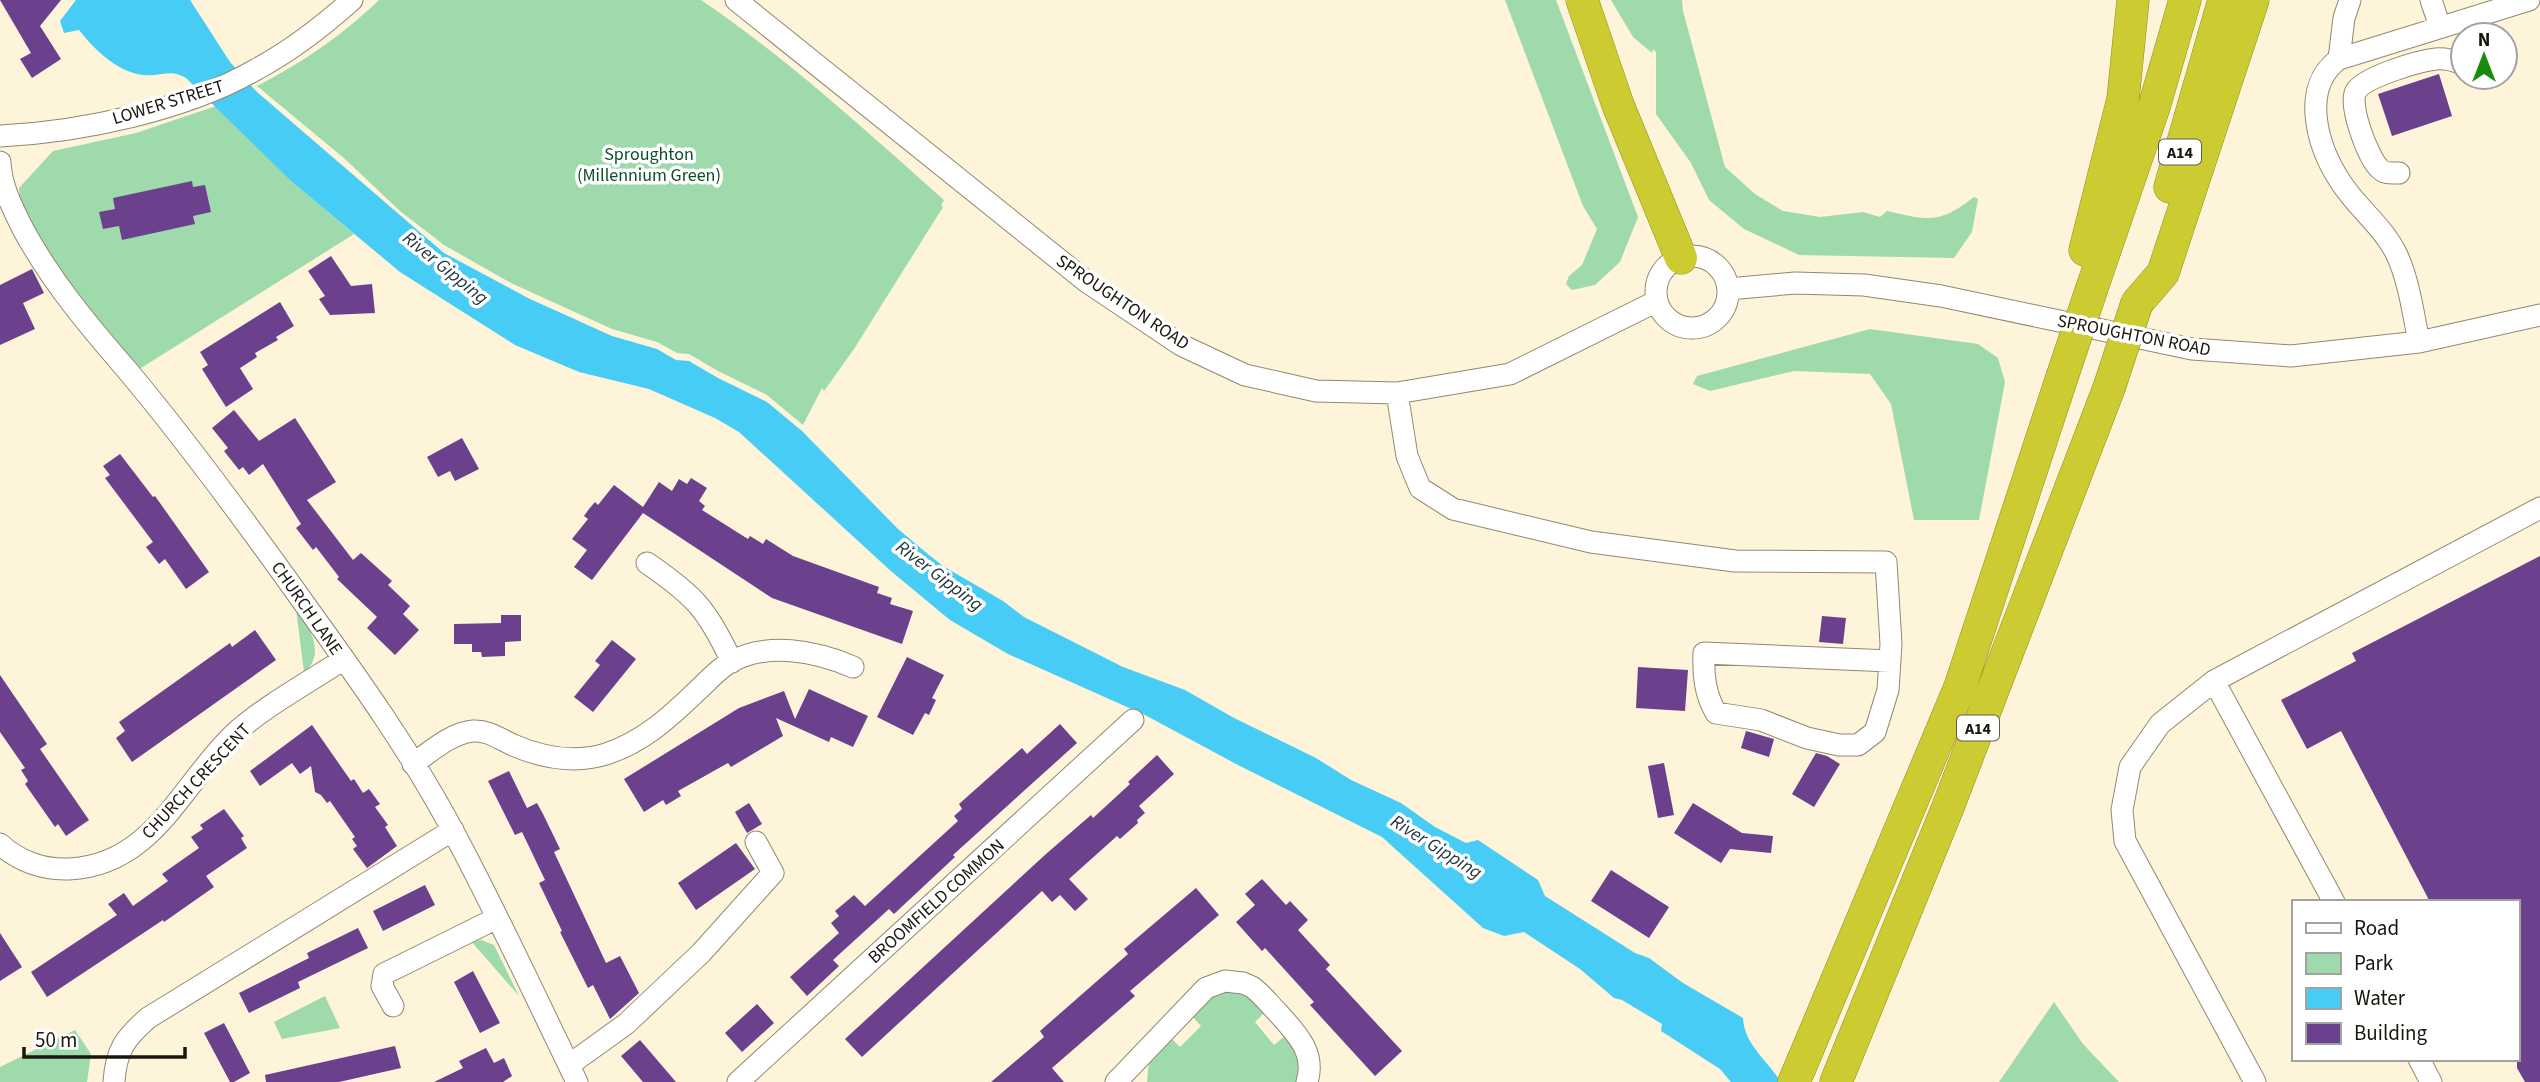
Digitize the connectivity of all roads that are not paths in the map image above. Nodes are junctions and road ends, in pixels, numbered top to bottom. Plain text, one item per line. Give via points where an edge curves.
1 (352, 0) edge
2 (736, 0) edge
3 (1581, 0) edge
4 (2133, 0) edge
5 (2185, 0) edge
6 (2224, 0) edge
7 (2253, 0) edge
8 (2350, 0) edge
9 (2431, 0) edge
10 (2529, 0) edge
11 (2503, 4) edge
12 (2440, 27) junction
13 (2339, 59) junction
14 (2449, 60) edge
15 (0, 136) edge
16 (0, 162) edge
17 (2399, 173) dead end
18 (1681, 258) junction
19 (2083, 287) junction
20 (1728, 289) junction
21 (1657, 301) junction
22 (2137, 303) junction
23 (2540, 316) edge
24 (2419, 342) junction
25 (1397, 393) junction
26 (2540, 508) edge
27 (647, 563) dead end
28 (344, 659) junction
29 (1890, 661) junction
30 (732, 662) junction
31 (853, 667) dead end
32 (2214, 681) junction
33 (1133, 720) dead end
34 (413, 764) junction
35 (453, 830) junction
36 (756, 842) dead end
37 (0, 844) edge
38 (2333, 900) edge
39 (497, 918) junction
40 (393, 1006) dead end
41 (2419, 1061) edge
42 (573, 1073) edge
43 (1840, 1074) edge
44 (1120, 1081) edge
45 (114, 1082) edge
46 (738, 1082) edge
47 (1307, 1082) edge
48 (1794, 1082) edge
49 (2255, 1082) edge
50 (2431, 1082) edge

1 - 15 street, LOWER STREET via 319,29 218,89 82,126
2 - 25 street, SPROUGHTON ROAD via 1087,282 1181,345 1245,375 1316,391
3 - 18 highway
4 - 19 highway via 2123,99
5 - 19 highway, A14 via 2154,107
6 - 22 highway, A14
7 - 22 highway via 2163,273
8 - 13 street
9 - 12 street
10 - 11 street
11 - 12 street
12 - 13 street
13 - 24 street via 2328,67 2317,88 2315,104 2322,140 2338,179 2395,251
14 - 17 street via 2435,59 2364,82 2355,93 2353,104 2373,160 2380,170
16 - 28 street, CHURCH LANE via 11,206 47,272 254,534
18 - 20 street via 1710,260 1724,274
18 - 21 street via 1663,270
19 - 48 highway, A14 via 1960,687
20 - 21 street via 1721,315 1702,327 1679,326 1661,311
20 - 24 street, SPROUGHTON ROAD via 1795,283 1864,285 1941,296 2192,349 2291,356
21 - 25 street, SPROUGHTON ROAD via 1510,374
22 - 43 highway, A14, bridge via 2109,388 1948,807
23 - 24 street, SPROUGHTON ROAD
25 - 29 street via 1408,456 1420,488 1452,509 1591,542 1735,561 1886,562
26 - 32 street
27 - 30 street via 682,587 707,613
28 - 34 street, CHURCH LANE
28 - 37 street, CHURCH CRESCENT via 233,735 169,814 120,854 92,866 62,869 34,864
29 - 29 street via 1888,690 1875,732 1858,746 1807,738 1761,720 1716,713 1703,671 1704,653
30 - 31 street via 760,653 790,651
30 - 34 street via 659,727 604,755 568,760 473,732 451,739
32 - 38 street
32 - 49 street via 2161,724 2130,767 2122,810 2125,841
33 - 46 street, BROOMFIELD COMMON
34 - 35 street, CHURCH LANE
35 - 39 street, CHURCH LANE
35 - 45 street via 148,1018 119,1050
36 - 42 street via 773,873 701,953
39 - 40 street via 384,974 382,986
39 - 42 street, CHURCH LANE
41 - 50 street
44 - 47 street via 1206,988 1225,981 1252,987 1296,1033 1308,1055

